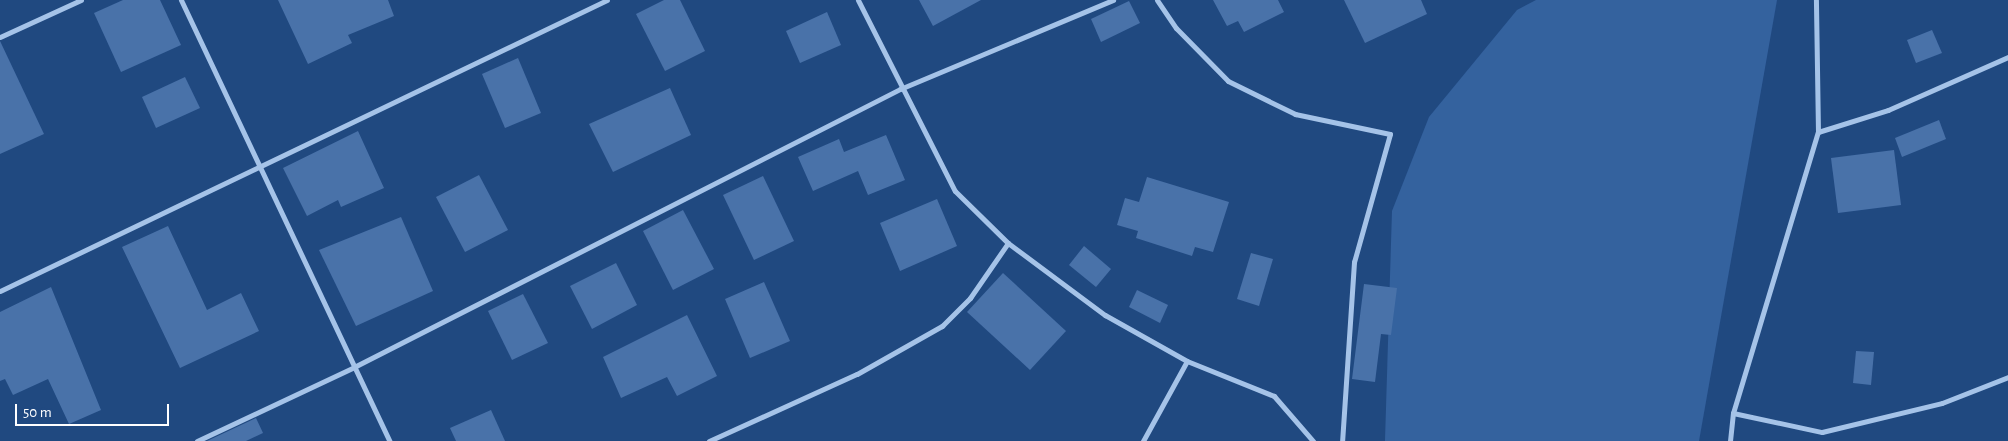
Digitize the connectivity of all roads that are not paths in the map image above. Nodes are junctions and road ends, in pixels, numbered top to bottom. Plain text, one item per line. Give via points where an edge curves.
1 (81, 0) edge
2 (181, 0) edge
3 (607, 0) edge
4 (858, 0) edge
5 (1113, 0) edge
6 (1158, 0) edge
7 (1816, 0) edge
8 (0, 37) edge
9 (2008, 57) edge
10 (900, 89) junction
11 (1818, 132) junction
12 (260, 167) junction
13 (1008, 244) junction
14 (0, 291) edge
15 (1187, 361) junction
16 (354, 367) junction
17 (2008, 377) edge
18 (1733, 413) junction
19 (197, 441) edge
20 (389, 441) edge
21 (709, 441) edge
22 (1143, 441) edge
23 (1313, 441) edge
24 (1342, 441) edge
25 (1730, 441) edge

1 - 8 street
2 - 12 street
3 - 12 street
4 - 10 street
5 - 10 street
6 - 24 street via 1176,28 1228,82 1295,114 1390,134 1354,262
7 - 11 street
9 - 11 street via 1888,110
10 - 13 street via 955,191
10 - 16 street
11 - 18 street
12 - 14 street
12 - 16 street
13 - 15 street via 1105,315
13 - 21 street via 970,298 942,326 858,374
15 - 22 street
15 - 23 street via 1274,396
16 - 19 street
16 - 20 street
17 - 18 street via 1942,404 1822,432
18 - 25 street

